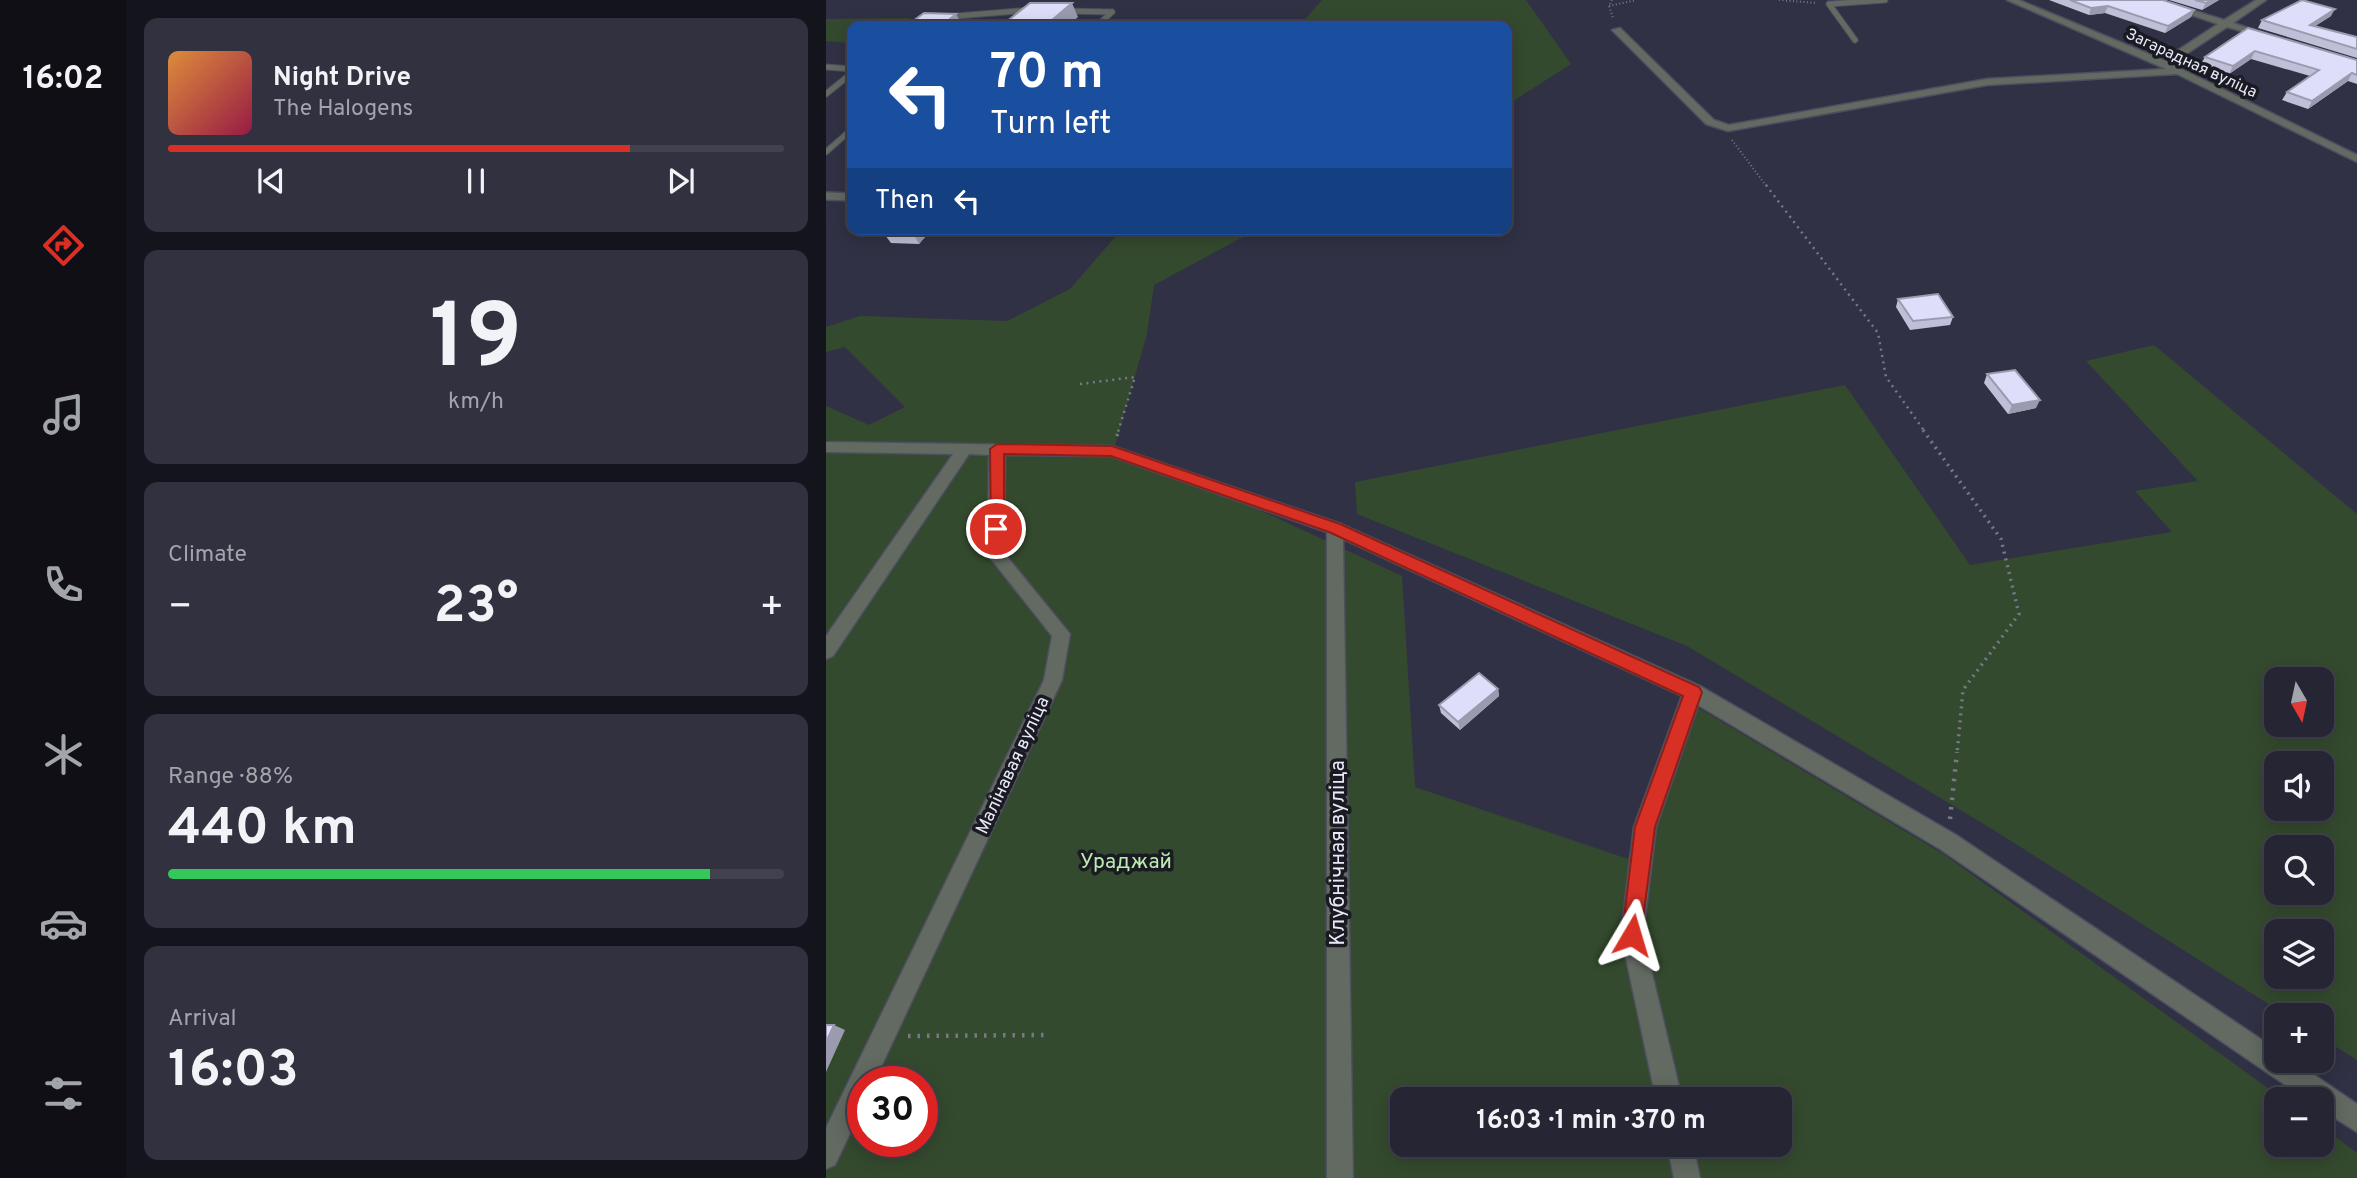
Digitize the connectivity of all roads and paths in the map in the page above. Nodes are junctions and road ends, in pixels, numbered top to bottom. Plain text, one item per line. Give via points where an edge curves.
1 (1612, 0) edge
2 (1636, 0) edge
3 (1779, 0) edge
4 (1885, 0) edge
5 (2011, 0) edge
6 (2151, 0) edge
7 (2262, 0) edge
8 (1829, 4) junction
9 (1609, 6) junction
10 (1037, 10) edge
11 (1050, 10) edge
12 (941, 17) edge
13 (1102, 21) edge
14 (2223, 24) junction
15 (1617, 30) joint
16 (1855, 40) dead end
17 (2277, 40) edge
18 (2164, 64) junction
19 (826, 67) edge
20 (847, 70) edge
21 (2180, 71) junction
22 (847, 75) edge
23 (826, 94) edge
24 (1723, 127) junction
25 (847, 133) edge
26 (826, 152) edge
27 (2357, 159) edge
28 (826, 196) edge
29 (847, 197) edge
30 (1080, 384) dead end
31 (826, 446) edge
32 (965, 448) junction
33 (997, 449) junction
34 (1112, 451) junction
35 (1335, 528) junction
36 (826, 651) edge
37 (1693, 692) junction
38 (1948, 842) junction
39 (1046, 1035) dead end
40 (885, 1036) junction
41 (1666, 1087) edge
42 (2357, 1119) edge
43 (826, 1156) edge
44 (1683, 1157) edge
45 (1340, 1178) edge
46 (1687, 1178) edge

1 - 9 path
2 - 9 path
3 - 8 path
4 - 8 lane
5 - 18 street, Загарадная вуліца
6 - 14 street
7 - 14 street
8 - 16 lane
9 - 15 path
10 - 12 lane
11 - 13 lane via 1112,12
14 - 17 street
14 - 18 street
15 - 24 street via 1710,122
18 - 21 street, Загарадная вуліца
19 - 20 lane
21 - 24 street via 1987,82
21 - 27 street, Загарадная вуліца
22 - 23 lane
24 - 38 path via 1878,333 1886,377 2001,539 2019,614 1963,690
25 - 26 lane
28 - 29 lane
30 - 34 path via 1135,377
31 - 32 street
32 - 33 street
32 - 36 street
33 - 34 street
33 - 40 street, Малінавая вуліца via 996,555 1061,635 1052,680
34 - 35 street
35 - 37 street
35 - 45 street, Клубнічная вуліца
37 - 38 street
37 - 41 street via 1645,827 1632,935
38 - 42 street
39 - 40 path
40 - 43 street, Малінавая вуліца
44 - 46 street

